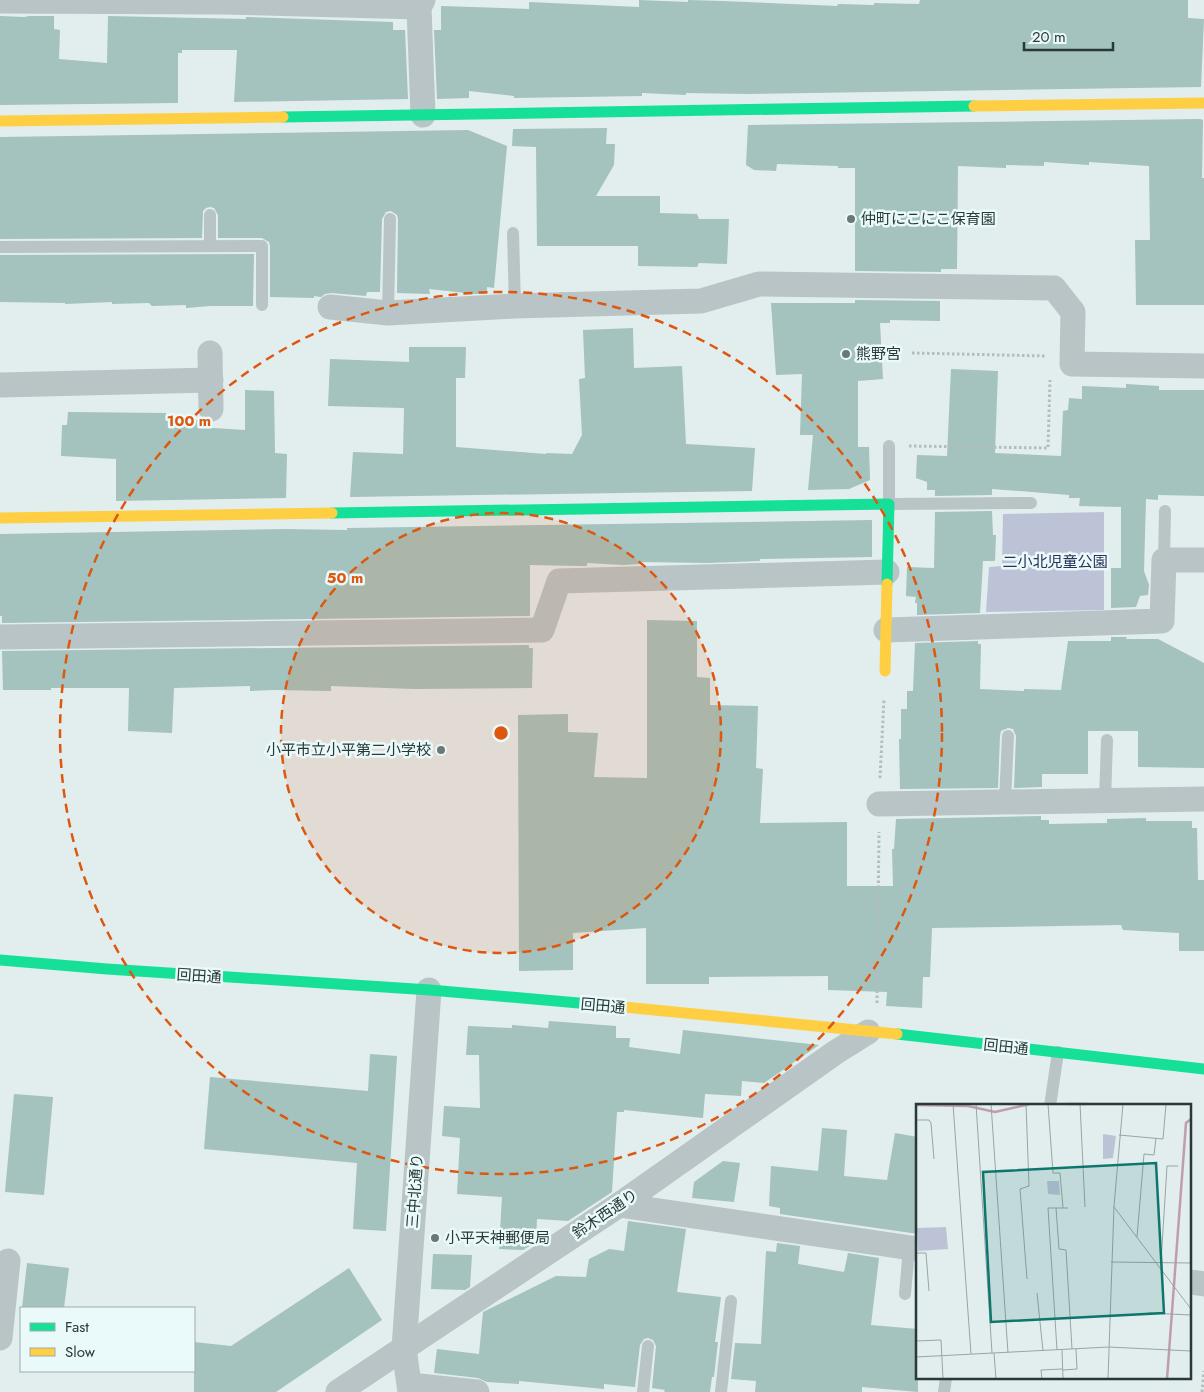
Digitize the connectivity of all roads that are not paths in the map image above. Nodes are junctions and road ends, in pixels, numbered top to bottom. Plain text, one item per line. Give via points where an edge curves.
1 (0, 1) edge
2 (421, 3) edge
3 (1204, 103) edge
4 (423, 115) junction
5 (0, 120) edge
6 (210, 215) dead end
7 (390, 219) dead end
8 (513, 233) dead end
9 (210, 246) junction
10 (0, 247) edge
11 (262, 305) dead end
12 (515, 306) junction
13 (330, 307) dead end
14 (388, 313) junction
15 (210, 353) dead end
16 (1204, 366) edge
17 (211, 380) junction
18 (0, 385) edge
19 (211, 409) dead end
20 (889, 446) road end
21 (1031, 503) dead end
22 (889, 504) junction
23 (1164, 511) dead end
24 (0, 518) edge
25 (1164, 560) junction
26 (1204, 560) edge
27 (887, 572) junction
28 (886, 630) junction
29 (0, 637) edge
30 (885, 671) road end
31 (1008, 736) dead end
32 (1108, 740) dead end
33 (1204, 799) edge
34 (1105, 800) junction
35 (1005, 802) junction
36 (879, 804) road end
37 (0, 960) edge
38 (429, 990) junction
39 (872, 1032) junction
40 (1058, 1052) junction
41 (1204, 1070) edge
42 (1050, 1104) edge
43 (619, 1205) junction
44 (913, 1249) edge
45 (8, 1260) dead end
46 (905, 1294) dead end
47 (731, 1301) dead end
48 (0, 1338) edge
49 (648, 1346) dead end
50 (404, 1348) junction
51 (410, 1389) edge
52 (338, 1392) edge
53 (477, 1392) edge
54 (644, 1392) edge
55 (722, 1392) edge

1 - 2 street
2 - 4 street
3 - 4 street
4 - 5 street
6 - 9 lane
7 - 14 lane
8 - 12 lane
9 - 10 lane
9 - 11 lane via 262,246
12 - 14 street
12 - 16 street via 700,301 759,284 1054,288 1073,312 1072,360
13 - 14 street
15 - 17 street
17 - 18 street
17 - 19 street
20 - 22 lane
21 - 22 lane
22 - 24 street
22 - 27 street
23 - 25 lane
25 - 26 street
25 - 28 street via 1162,621
27 - 28 street
27 - 29 street via 560,581 542,630
28 - 30 street
31 - 35 lane
32 - 34 lane
33 - 34 street
34 - 35 street
35 - 36 street
37 - 38 street, 回田通
38 - 39 street, 回田通
38 - 50 street, 三中北通り
39 - 40 street, 回田通
39 - 43 street, 鈴木西通り via 836,1052
40 - 41 street, 回田通
40 - 42 lane
43 - 44 street
43 - 50 street, 鈴木西通り
44 - 46 lane
45 - 48 street
47 - 55 lane
49 - 54 lane
50 - 51 street, 三中北通り
50 - 52 street, 鈴木西通り
51 - 53 street

